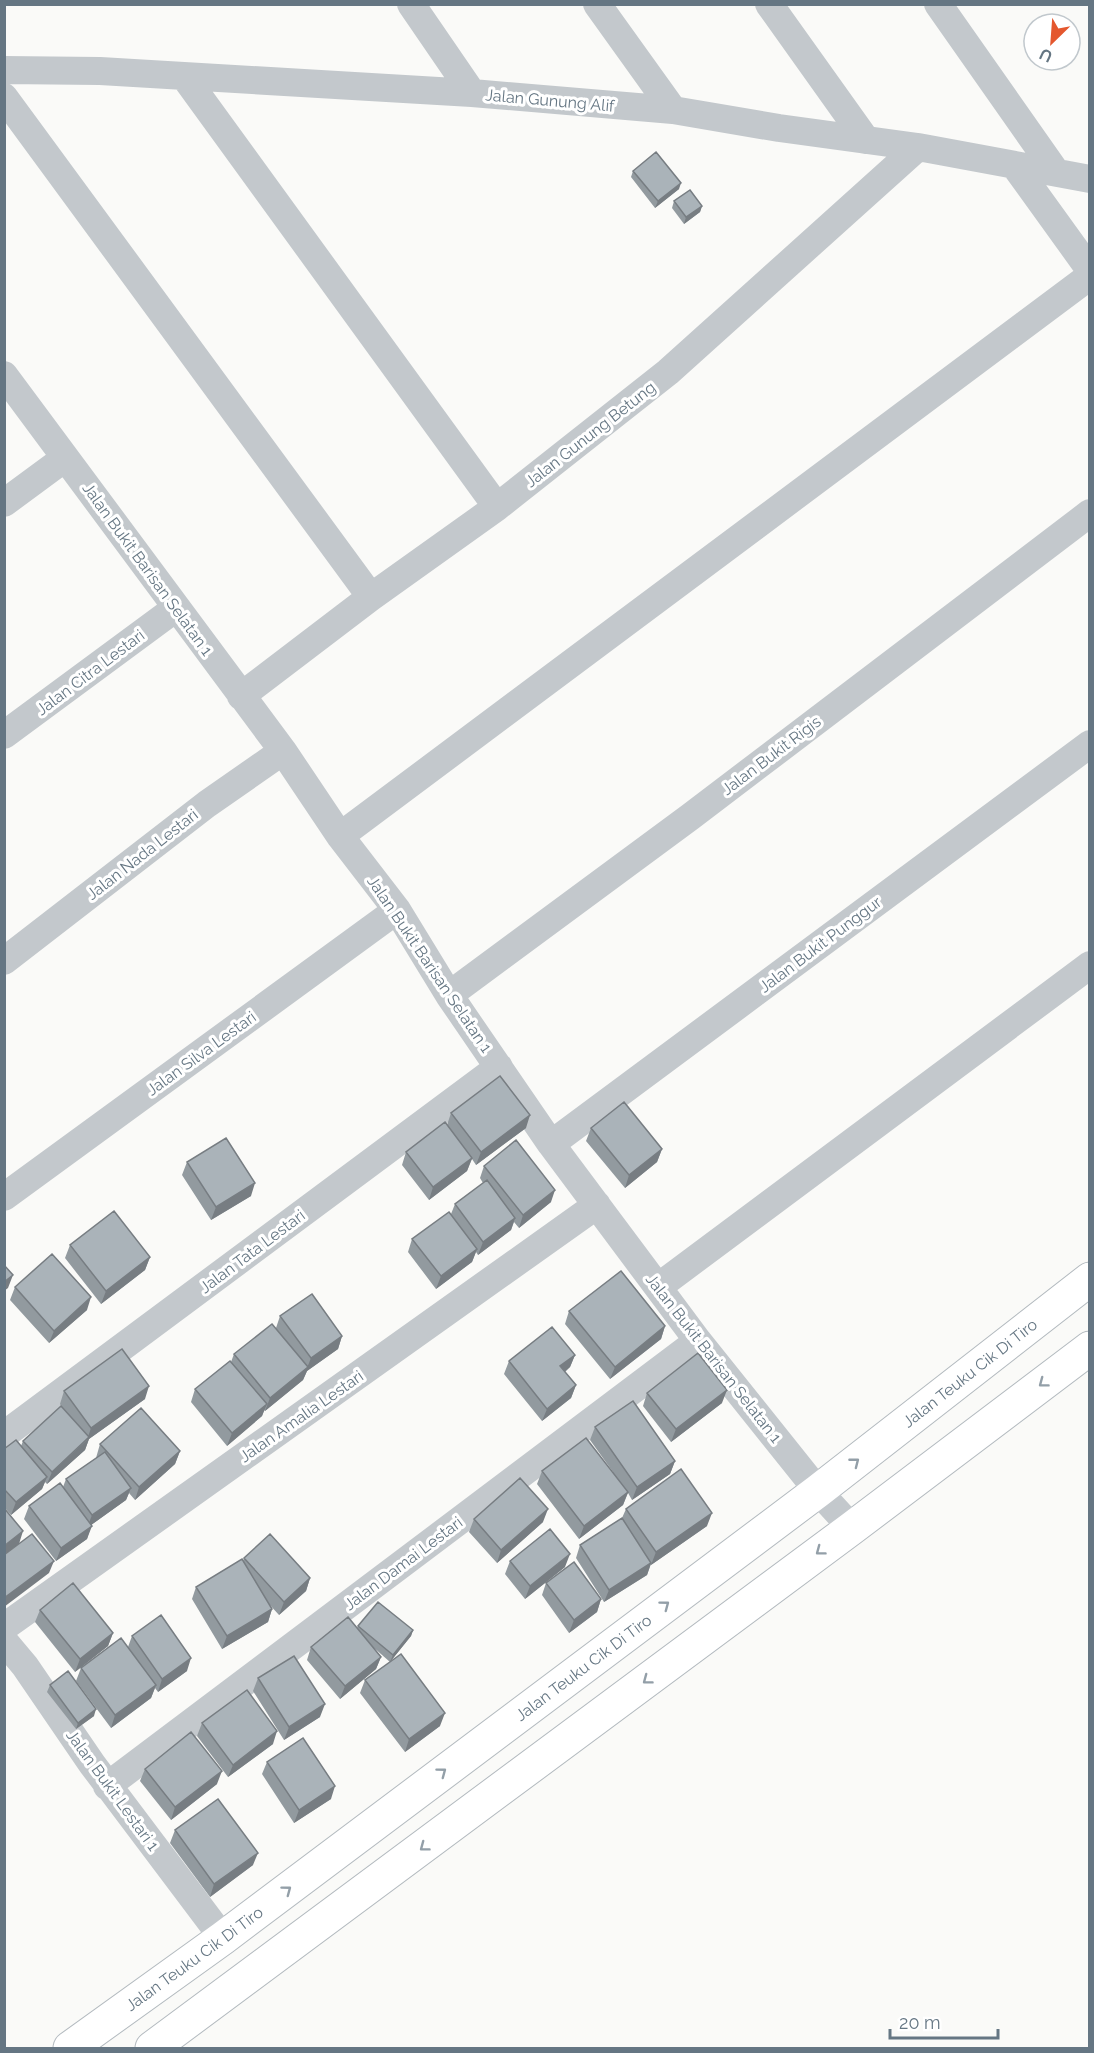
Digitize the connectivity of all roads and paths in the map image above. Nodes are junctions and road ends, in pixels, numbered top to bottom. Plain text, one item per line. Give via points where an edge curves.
1 (411, 4) edge
2 (597, 4) edge
3 (769, 4) edge
4 (938, 4) edge
5 (4, 70) edge
6 (184, 76) junction
7 (472, 93) junction
8 (4, 97) edge
9 (673, 110) junction
10 (866, 140) junction
11 (918, 147) junction
12 (1015, 166) junction
13 (1056, 172) junction
14 (1089, 179) edge
15 (1089, 270) edge
16 (1089, 276) edge
17 (4, 375) edge
18 (66, 458) junction
19 (4, 503) edge
20 (497, 507) junction
21 (1089, 513) edge
22 (371, 597) junction
23 (176, 608) junction
24 (241, 696) junction
25 (4, 735) edge
26 (1089, 744) edge
27 (283, 751) junction
28 (340, 836) junction
29 (397, 909) junction
30 (4, 961) edge
31 (1089, 965) edge
32 (449, 995) junction
33 (499, 1067) junction
34 (550, 1144) junction
35 (4, 1197) edge
36 (597, 1205) junction
37 (1089, 1278) edge
38 (658, 1287) junction
39 (698, 1341) junction
40 (1089, 1348) edge
41 (4, 1435) edge
42 (818, 1491) junction
43 (852, 1528) junction
44 (4, 1627) edge
45 (4, 1641) edge
46 (108, 1786) junction
47 (223, 1938) junction
48 (70, 2049) edge
49 (152, 2049) edge

1 - 7 street
2 - 9 street
3 - 10 street
4 - 13 street
5 - 6 street, Jalan Gunung Alif
6 - 7 street, Jalan Gunung Alif
6 - 20 street
7 - 9 street, Jalan Gunung Alif
8 - 22 street
9 - 10 street, Jalan Gunung Alif
10 - 11 street, Jalan Gunung Alif
11 - 12 street, Jalan Gunung Alif
11 - 20 street, Jalan Gunung Betung via 668,372
12 - 13 street, Jalan Gunung Alif
12 - 15 street
13 - 14 street, Jalan Gunung Alif
16 - 28 street
17 - 18 street, Jalan Bukit Barisan Selatan 1
18 - 19 street
18 - 23 street, Jalan Bukit Barisan Selatan 1
20 - 22 street, Jalan Gunung Betung
21 - 32 street, Jalan Bukit Rigis
22 - 24 street, Jalan Gunung Betung
23 - 24 street, Jalan Bukit Barisan Selatan 1
23 - 25 street, Jalan Citra Lestari
24 - 27 street, Jalan Bukit Barisan Selatan 1
26 - 34 street, Jalan Bukit Punggur
27 - 28 street, Jalan Bukit Barisan Selatan 1
27 - 30 street, Jalan Nada Lestari via 207,804
28 - 29 street, Jalan Bukit Barisan Selatan 1
29 - 32 street, Jalan Bukit Barisan Selatan 1
29 - 35 street, Jalan Silva Lestari
31 - 38 street
32 - 33 street, Jalan Bukit Barisan Selatan 1
33 - 34 street, Jalan Bukit Barisan Selatan 1
33 - 41 street, Jalan Tata Lestari
34 - 36 street, Jalan Bukit Barisan Selatan 1
36 - 38 street, Jalan Bukit Barisan Selatan 1
36 - 44 street, Jalan Amalia Lestari
42 -> 37 street, Jalan Teuku Cik Di Tiro
38 - 39 street, Jalan Bukit Barisan Selatan 1
39 - 42 street, Jalan Bukit Barisan Selatan 1
39 - 46 street, Jalan Damai Lestari
40 -> 43 street
42 - 43 street, Jalan Bukit Barisan Selatan 1
47 -> 42 street, Jalan Teuku Cik Di Tiro
43 -> 49 street
45 - 46 street, Jalan Bukit Lestari 1
46 - 47 street, Jalan Bukit Lestari 1
47 - 48 street, Jalan Teuku Cik Di Tiro

